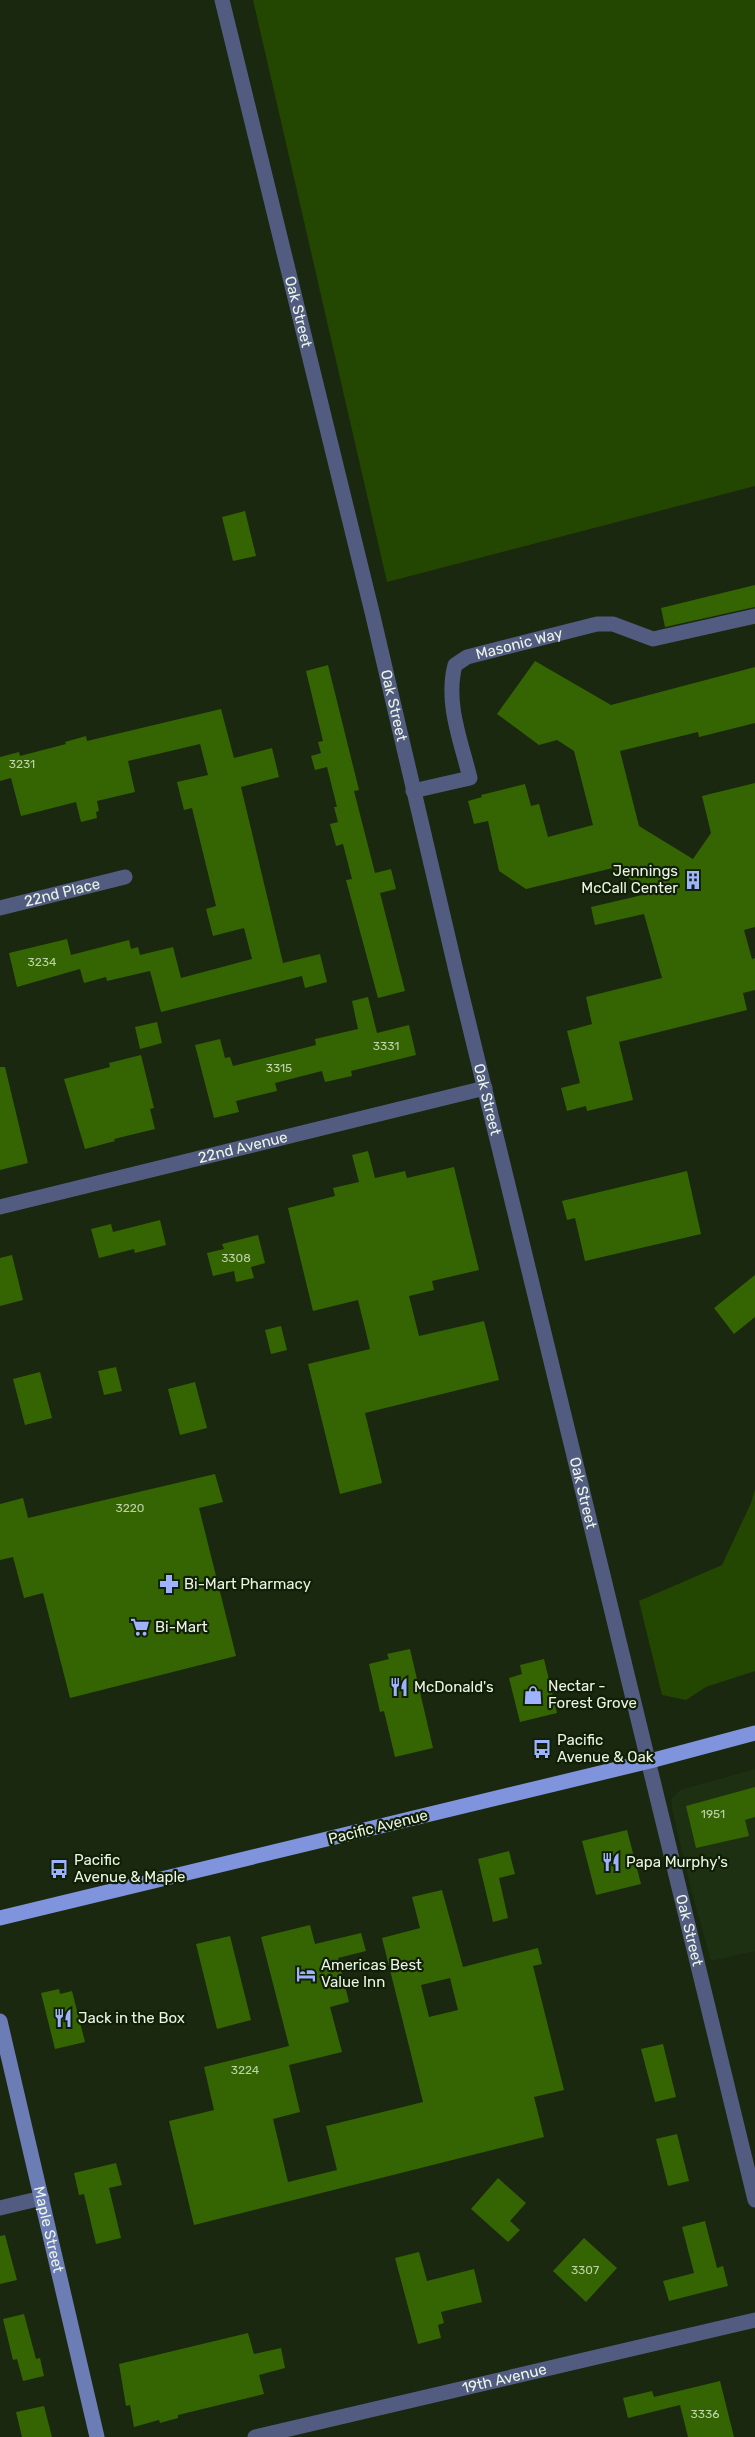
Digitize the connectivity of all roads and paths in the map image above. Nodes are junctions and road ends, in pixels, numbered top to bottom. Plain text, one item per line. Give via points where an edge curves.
1 (222, 0) edge
2 (755, 616) edge
3 (413, 791) junction
4 (125, 877) dead end
5 (0, 908) edge
6 (485, 1088) junction
7 (0, 1207) edge
8 (755, 1733) edge
9 (650, 1761) junction
10 (0, 1918) edge
11 (0, 2021) edge
12 (42, 2198) junction
13 (755, 2200) edge
14 (0, 2208) edge
15 (755, 2320) edge
16 (97, 2437) edge
17 (255, 2437) edge

1 - 3 street, Oak Street
2 - 3 street, Masonic Way via 653,639 613,624 597,624 467,657 455,665 450,683 451,700 470,778
3 - 6 street, Oak Street
4 - 5 street, 22nd Place
6 - 7 street, 22nd Avenue
6 - 9 street, Oak Street
8 - 9 main road, Pacific Avenue
9 - 10 main road, Pacific Avenue
9 - 13 street, Oak Street
11 - 12 street, Maple Street
12 - 14 street
12 - 16 street, Maple Street
15 - 17 street, 19th Avenue

